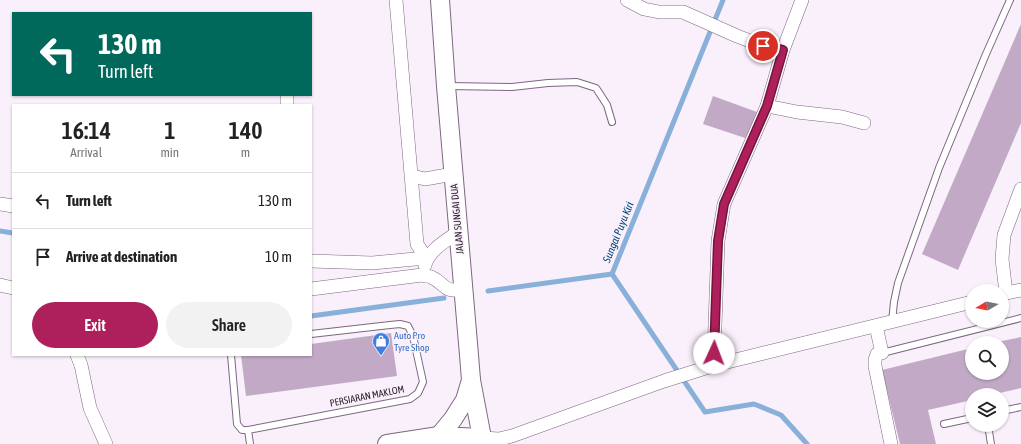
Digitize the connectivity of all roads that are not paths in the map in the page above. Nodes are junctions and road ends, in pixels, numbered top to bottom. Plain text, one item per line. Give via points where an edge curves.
1 (396, 0) edge
2 (440, 0) edge
3 (627, 0) edge
4 (802, 0) edge
5 (1010, 0) edge
6 (783, 50) junction
7 (446, 86) junction
8 (767, 106) junction
9 (612, 122) dead end
10 (864, 123) dead end
11 (453, 174) junction
12 (412, 176) junction
13 (1021, 189) edge
14 (0, 204) edge
15 (12, 206) edge
16 (458, 232) junction
17 (426, 258) junction
18 (312, 261) edge
19 (422, 275) junction
20 (1003, 284) edge
21 (0, 285) edge
22 (12, 288) edge
23 (312, 289) edge
24 (463, 290) junction
25 (1021, 290) edge
26 (1009, 293) edge
27 (965, 304) edge
28 (1021, 318) edge
29 (892, 322) junction
30 (876, 326) junction
31 (312, 334) edge
32 (882, 353) junction
33 (77, 356) edge
34 (231, 356) edge
35 (710, 367) junction
36 (471, 380) junction
37 (1021, 407) edge
38 (1009, 410) edge
39 (965, 420) edge
40 (944, 424) dead end
41 (248, 430) junction
42 (989, 432) edge
43 (428, 440) edge
44 (484, 441) edge
45 (106, 444) edge
46 (250, 444) edge
47 (387, 444) edge
48 (891, 444) edge
49 (991, 444) edge

1 - 12 street
2 - 7 main road, JALAN SUNGAI DUA
3 - 6 street via 644,9 683,12 763,46
4 - 6 street
5 - 29 lane via 939,168 898,283
6 - 8 street
7 - 9 lane via 512,87 577,82 596,88 607,105
7 - 11 main road, JALAN SUNGAI DUA
8 - 10 street via 842,117
8 - 35 street via 724,204 718,241 714,353
11 - 12 street via 425,179
11 - 16 main road, JALAN SUNGAI DUA
12 - 17 street via 417,244
13 - 20 street via 1004,235
14 - 15 street
16 - 17 street
16 - 24 main road, JALAN SUNGAI DUA
17 - 18 street via 372,263
17 - 19 street
19 - 23 street
19 - 24 street via 432,278 446,289
21 - 22 street
24 - 36 main road, JALAN SUNGAI DUA
25 - 26 street
27 - 29 street
28 - 32 lane
29 - 30 street
30 - 32 street
30 - 35 street
31 - 41 lane, PERSIARAN MAKLOM via 400,324 408,326 413,336 423,382 418,393 410,399
32 - 48 street via 877,354 874,366
33 - 45 street via 90,408
34 - 41 lane via 237,424 242,430
35 - 44 street via 512,436
36 - 43 main road via 465,400 453,419
36 - 44 main road, JALAN SUNGAI DUA
37 - 38 lane
39 - 40 lane
41 - 46 lane
42 - 49 lane
43 - 44 main road
43 - 47 main road

